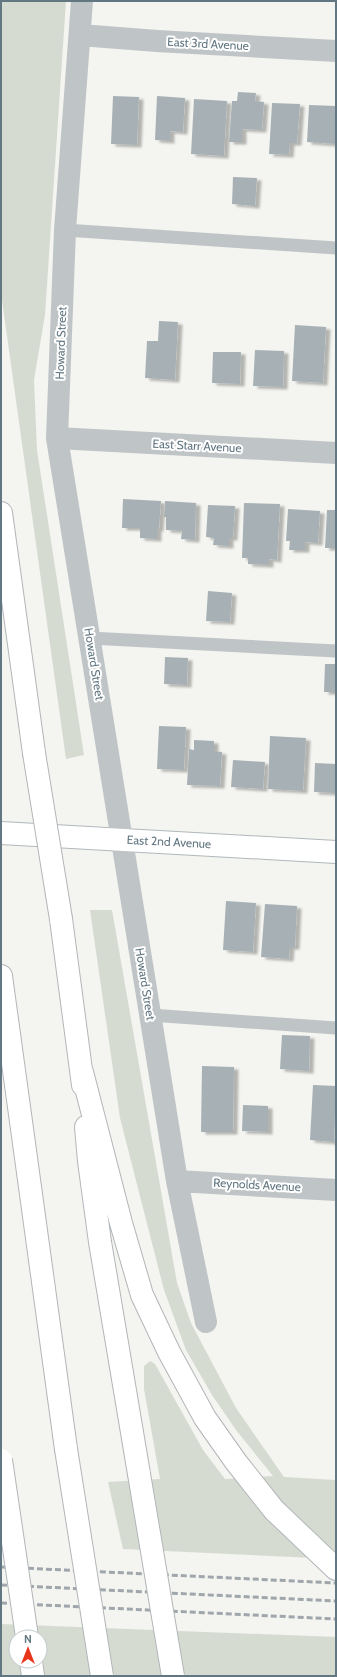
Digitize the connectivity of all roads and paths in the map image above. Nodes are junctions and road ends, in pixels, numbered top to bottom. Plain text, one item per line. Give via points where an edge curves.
1 (82, 1) edge
2 (80, 35) junction
3 (336, 51) edge
4 (65, 230) junction
5 (336, 248) edge
6 (57, 438) junction
7 (336, 454) edge
8 (1, 513) edge
9 (90, 638) junction
10 (336, 651) edge
11 (1, 833) edge
12 (122, 839) junction
13 (336, 852) edge
14 (1, 976) edge
15 (150, 1015) junction
16 (336, 1028) edge
17 (82, 1072) junction
18 (177, 1181) junction
19 (336, 1190) edge
20 (206, 1322) dead end
21 (1, 1460) edge
22 (336, 1569) edge
23 (26, 1629) edge
24 (102, 1676) edge
25 (173, 1676) edge

1 - 2 street, Howard Street
2 - 3 street, East 3rd Avenue
2 - 4 street, Howard Street
4 - 5 lane
4 - 6 street, Howard Street
6 - 7 street, East Starr Avenue
6 - 9 street, Howard Street
8 - 17 main road, bridge
9 - 10 lane
9 - 12 street, Howard Street
11 - 12 main road, East 2nd Avenue
12 - 13 main road, East 2nd Avenue
12 - 15 street, Howard Street
14 - 24 main road, bridge via 66,1450
15 - 16 lane
15 - 18 street, Howard Street
17 - 22 main road via 142,1295 168,1352 205,1418 236,1462 274,1510
17 - 25 main road, bridge via 90,1168
18 - 19 street, Reynolds Avenue
18 - 20 street, Howard Street
21 - 23 main road, bridge

